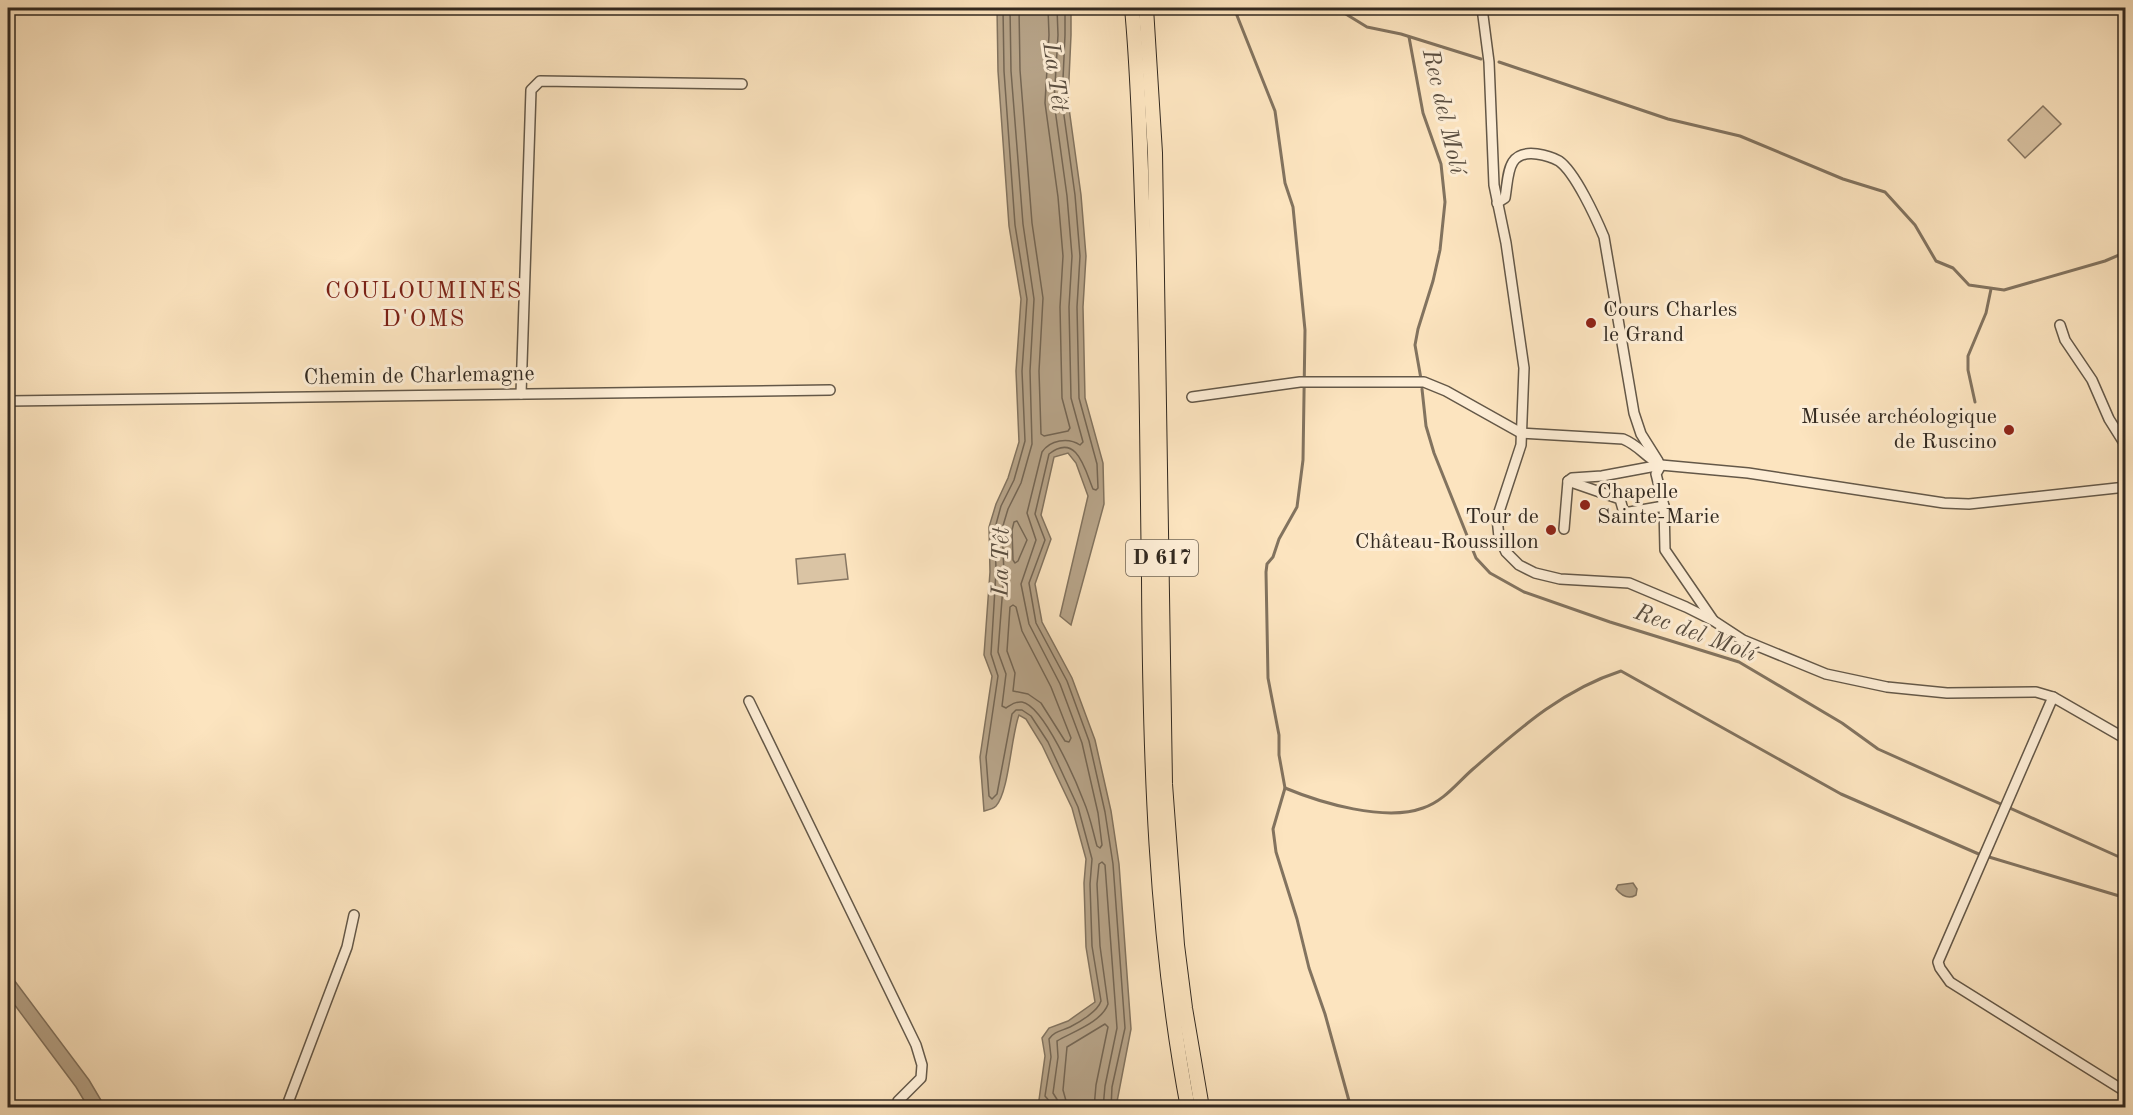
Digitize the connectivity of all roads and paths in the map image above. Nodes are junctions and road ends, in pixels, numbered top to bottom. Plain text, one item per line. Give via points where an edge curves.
1 (1132, 8) edge
2 (1146, 8) edge
3 (1482, 8) edge
4 (742, 84) dead end
5 (1497, 203) junction
6 (2060, 325) dead end
7 (830, 390) dead end
8 (521, 394) junction
9 (1192, 397) dead end
10 (8, 401) edge
11 (1521, 434) junction
12 (2126, 446) edge
13 (1660, 465) junction
14 (1568, 481) junction
15 (2126, 487) edge
16 (1664, 506) junction
17 (1564, 529) dead end
18 (1714, 621) junction
19 (2053, 698) junction
20 (749, 701) dead end
21 (2126, 739) edge
22 (354, 915) dead end
23 (2126, 1092) edge
24 (286, 1107) edge
25 (897, 1107) edge
26 (1188, 1107) edge
27 (1202, 1107) edge

1 - 26 highway, D 617 via 1146,307 1153,800 1167,977
2 - 27 highway, D 617 via 1155,164 1166,784 1177,945
3 - 5 street
4 - 8 street via 540,81 531,90
5 - 11 street via 1524,368
5 - 13 street via 1505,198 1511,164 1525,152 1560,161 1570,173 1604,237 1634,413 1641,434
6 - 12 street
7 - 8 street, Chemin de Charlemagne
8 - 10 street, Chemin de Charlemagne
9 - 11 street via 1308,382 1421,382 1446,391
11 - 13 street via 1623,439
11 - 18 street via 1515,467 1497,518 1506,552 1519,565 1560,579 1629,583
13 - 14 street
13 - 15 street via 1748,473 1944,503 1969,504
13 - 16 street via 1656,474
14 - 16 street via 1620,499 1624,513
14 - 17 street
16 - 18 street via 1665,550
18 - 19 street via 1743,640 1826,674 1887,687 1947,693 2036,692
19 - 21 street
19 - 23 street via 1938,962 1950,982
20 - 25 street via 916,1045 921,1078 898,1101
22 - 24 street via 347,947

